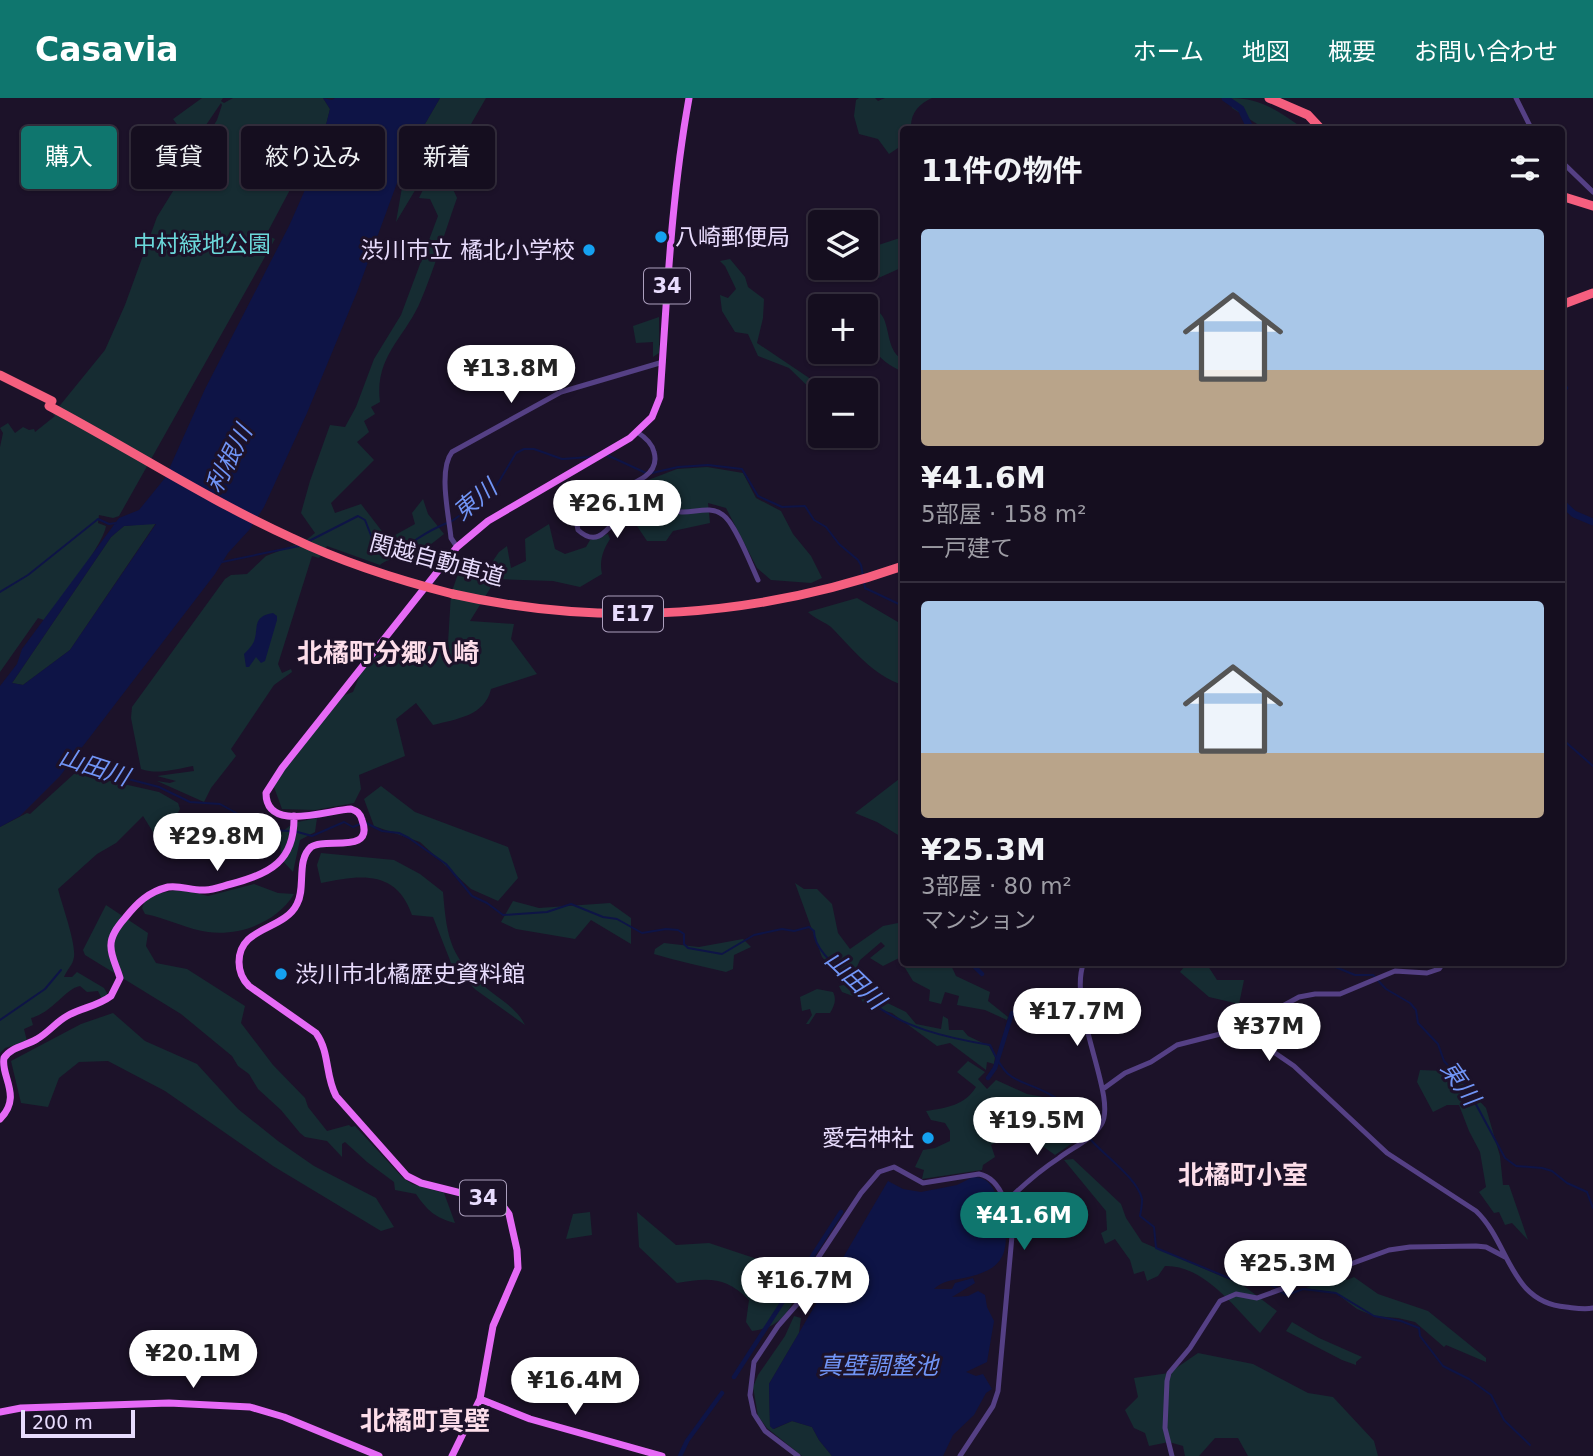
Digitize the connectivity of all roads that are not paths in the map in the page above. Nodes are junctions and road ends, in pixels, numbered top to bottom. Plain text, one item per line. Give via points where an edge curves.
1 (689, 98) edge
2 (1269, 98) edge
3 (1516, 98) edge
4 (1318, 126) edge
5 (1530, 126) edge
6 (1565, 165) edge
7 (1593, 192) edge
8 (1565, 197) edge
9 (1593, 206) edge
10 (1593, 293) edge
11 (1593, 300) edge
12 (1567, 304) edge
13 (663, 362) junction
14 (0, 375) edge
15 (0, 382) edge
16 (50, 403) junction
17 (637, 432) junction
18 (457, 547) junction
19 (900, 563) edge
20 (758, 580) dead end
21 (294, 816) junction
22 (1083, 966) edge
23 (1441, 966) edge
24 (1240, 1029) junction
25 (1103, 1089) junction
26 (0, 1119) edge
27 (1005, 1203) junction
28 (1505, 1256) junction
29 (1593, 1308) edge
30 (480, 1399) junction
31 (0, 1412) edge
32 (379, 1456) edge
33 (452, 1456) edge
34 (662, 1456) edge
35 (798, 1456) edge
36 (960, 1456) edge
37 (1172, 1456) edge

1 - 13 main road, 34 via 676,185
2 - 4 highway via 1308,115
3 - 5 street
6 - 7 street
8 - 9 highway
10 - 12 highway
11 - 12 highway
13 - 17 main road, 34 via 657,408
13 - 18 street via 561,392 452,452 444,473 451,538
14 - 16 highway, 関越自動車道 / E17
15 - 16 highway, 関越自動車道 / E17
16 - 19 highway, 関越自動車道 / E17, bridge via 294,534 454,591 555,605 641,609 811,590
17 - 18 main road, 34 via 488,521
17 - 20 street via 653,448 651,471 635,483 582,505 575,515 578,530 587,537 598,536 621,513 639,505 680,512 714,511 729,520
18 - 21 main road, 34 via 268,788 271,811
21 - 26 main road via 289,845 264,874 209,890 165,888 137,903 111,940 120,978 111,996 69,1015 3,1059 9,1101
21 - 30 main road, 34 via 351,809 364,825 360,839 353,842 310,848 304,858 296,908 249,938 240,952 239,969 244,981 316,1033 336,1096 407,1176 493,1201 509,1214 518,1268 492,1326
22 - 25 street via 1083,1005
23 - 24 street via 1427,973 1395,971 1340,994 1299,997
24 - 25 street via 1177,1045
24 - 28 street via 1294,1066 1387,1153 1476,1211
25 - 27 street via 1103,1122
27 - 35 street via 987,1176 923,1183 894,1167 879,1172 861,1193 814,1264 795,1309 754,1362 750,1395 754,1414 765,1431
27 - 36 street via 1012,1236 999,1391
28 - 29 street via 1527,1289 1544,1303
28 - 37 street via 1476,1246 1399,1247 1257,1298 1236,1294 1220,1301 1167,1381 1164,1426
30 - 33 main road, 34
30 - 34 main road via 522,1416
31 - 32 main road via 169,1402 250,1407

